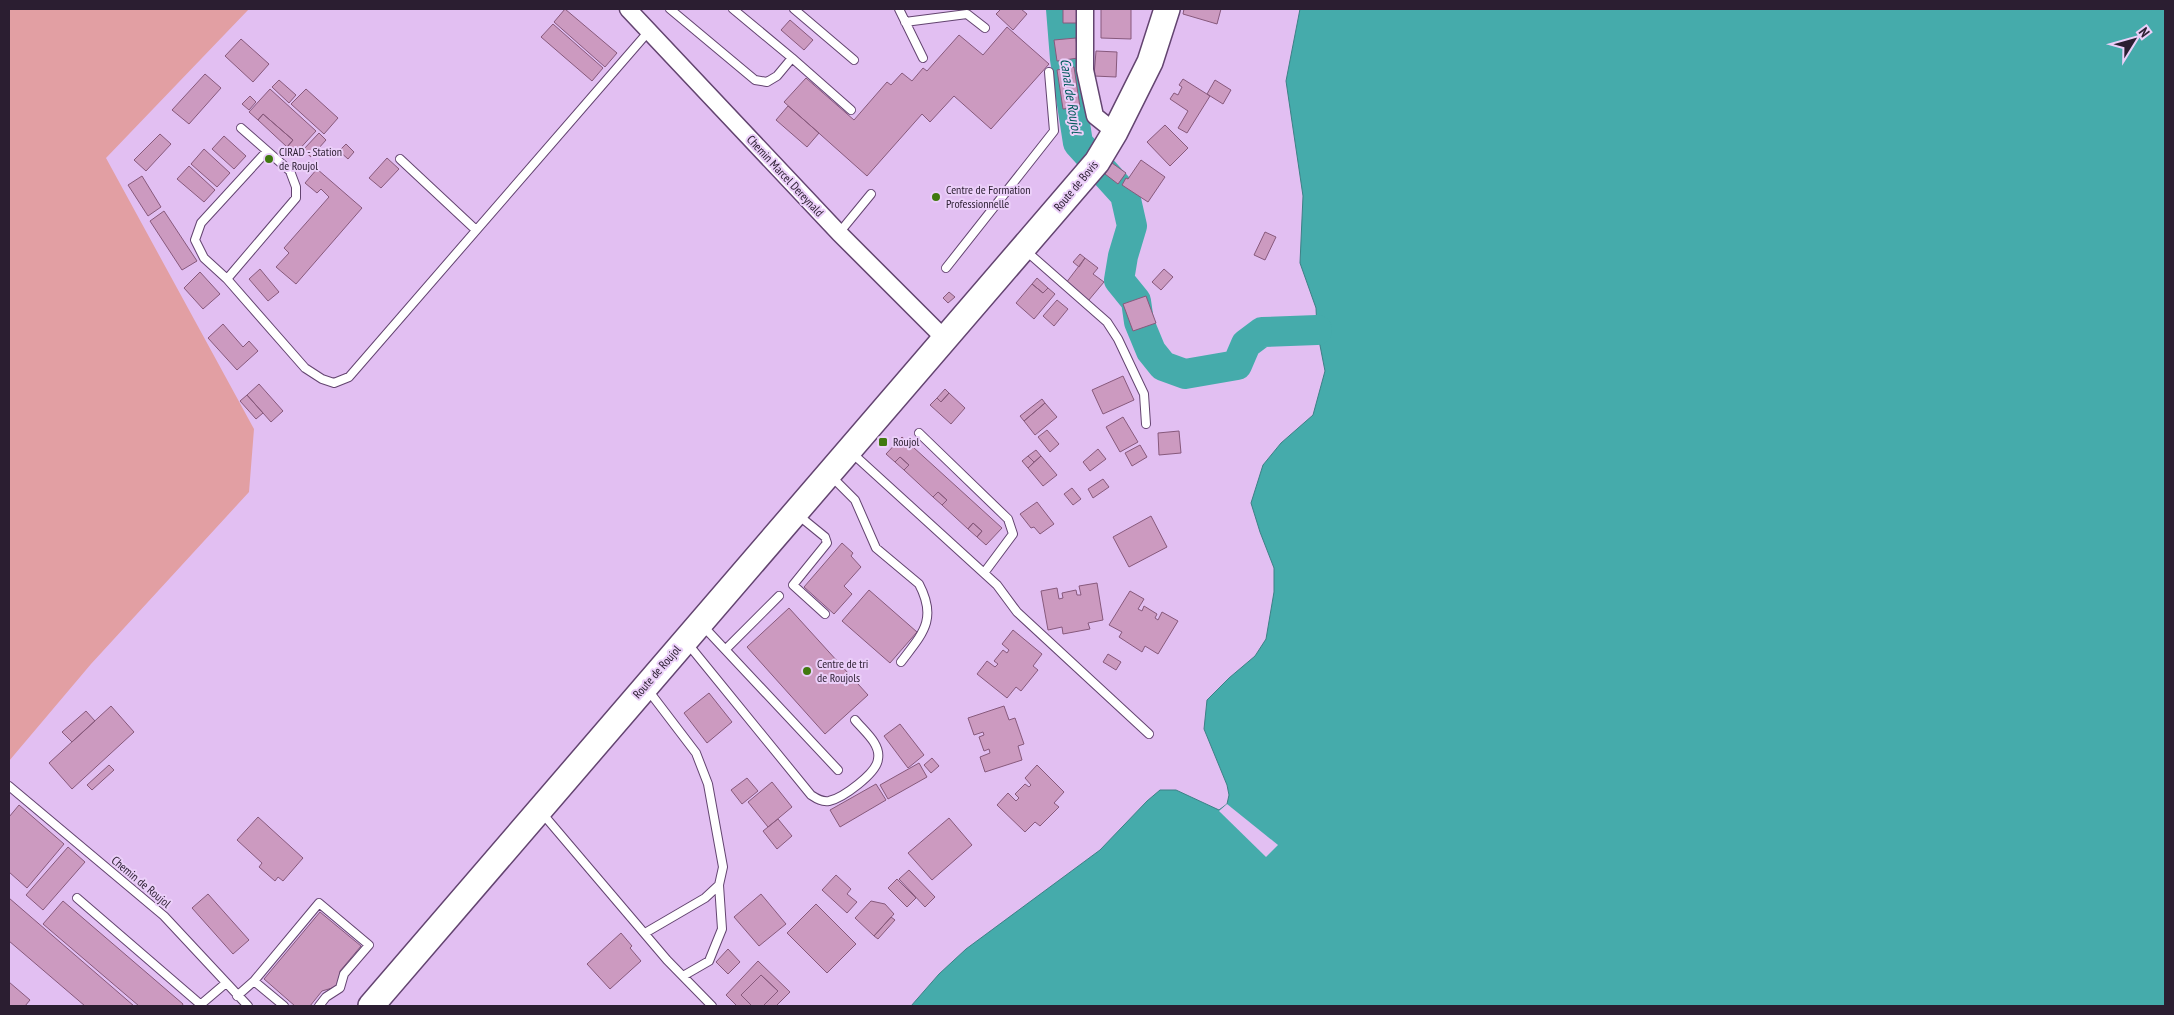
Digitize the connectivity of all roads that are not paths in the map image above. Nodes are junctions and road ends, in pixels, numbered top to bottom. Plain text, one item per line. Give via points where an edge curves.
1 (628, 9) edge
2 (670, 9) edge
3 (733, 9) edge
4 (794, 9) edge
5 (899, 9) edge
6 (1085, 9) edge
7 (1167, 9) edge
8 (906, 22) junction
9 (985, 28) dead end
10 (649, 31) junction
11 (792, 58) junction
12 (923, 58) dead end
13 (854, 60) dead end
14 (1049, 72) dead end
15 (851, 110) dead end
16 (241, 128) dead end
17 (1116, 132) junction
18 (267, 151) junction
19 (400, 159) dead end
20 (871, 194) dead end
21 (476, 230) junction
22 (839, 233) junction
23 (1022, 248) junction
24 (946, 268) dead end
25 (227, 279) junction
26 (945, 339) junction
27 (1146, 424) dead end
28 (919, 433) dead end
29 (848, 450) junction
30 (828, 474) junction
31 (795, 512) junction
32 (984, 573) junction
33 (779, 596) dead end
34 (824, 614) dead end
35 (692, 631) junction
36 (726, 649) junction
37 (901, 662) dead end
38 (645, 687) junction
39 (855, 720) dead end
40 (1149, 734) dead end
41 (838, 770) dead end
42 (9, 786) edge
43 (539, 810) junction
44 (719, 885) junction
45 (77, 898) dead end
46 (645, 933) junction
47 (683, 976) junction
48 (254, 981) junction
49 (226, 983) junction
50 (237, 996) junction
51 (200, 1005) edge
52 (248, 1006) edge
53 (284, 1006) edge
54 (319, 1006) edge
55 (371, 1006) edge
56 (712, 1006) edge

1 - 10 street, Chemin Marcel Dereynald
2 - 11 lane via 755,80 767,82 777,76
3 - 11 lane
4 - 13 lane
5 - 8 lane
6 - 17 street via 1084,70 1095,116
7 - 17 main road, Route de Bovis via 1150,62
8 - 9 lane via 967,14
8 - 12 lane
10 - 21 lane
10 - 22 street, Chemin Marcel Dereynald
11 - 15 lane
14 - 24 lane via 1054,131
16 - 18 lane
17 - 23 main road, Route de Bovis via 1097,162
18 - 25 lane via 290,171 296,198
18 - 25 lane via 201,224 195,240 204,258
19 - 21 lane
20 - 22 lane
21 - 25 lane via 349,377 334,383 306,368
22 - 26 street, Chemin Marcel Dereynald
23 - 26 main road, Route de Bovis
23 - 27 lane via 1111,328 1144,394
26 - 29 main road, Route de Roujol
28 - 32 lane via 1008,519 1012,527 1013,534
29 - 30 main road, Route de Roujol
29 - 32 lane
30 - 31 main road, Route de Roujol
30 - 37 lane via 855,500 876,548 923,590 928,612 926,626
31 - 34 lane via 825,537 826,543 793,585
31 - 35 main road, Route de Roujol
32 - 40 lane via 1017,612
33 - 36 lane
35 - 36 lane
35 - 38 main road, Route de Roujol
35 - 39 lane via 812,795 819,800 829,801 845,793 875,770 879,759 877,748
36 - 41 lane
38 - 43 main road, Route de Roujol
38 - 44 lane via 696,753 708,784 723,867
42 - 49 lane, Chemin de Roujol via 164,916
43 - 46 lane
43 - 55 main road, Route de Roujol
44 - 46 lane via 705,898
44 - 47 lane via 722,929 709,961
45 - 51 lane
46 - 47 lane
47 - 56 lane
48 - 50 lane
48 - 53 lane
48 - 54 lane via 319,903 369,945 344,974 340,988
49 - 50 lane, Chemin de Roujol
49 - 51 lane
50 - 52 lane, Chemin de Roujol

